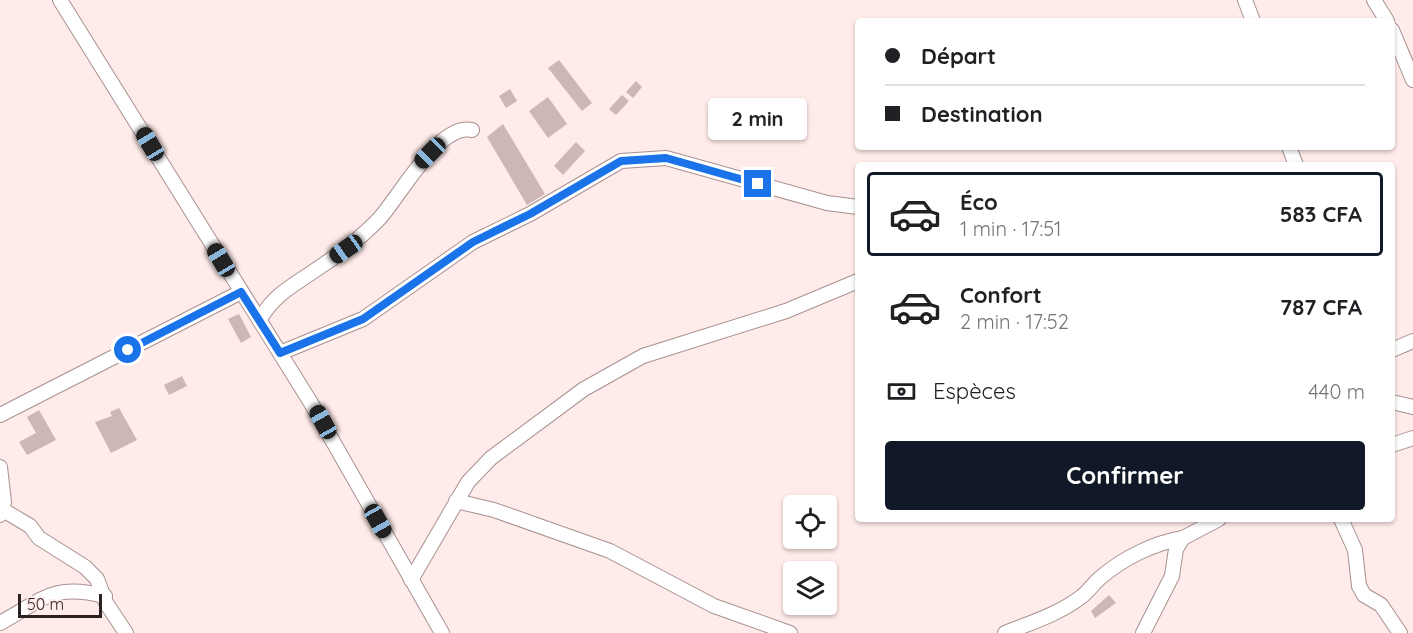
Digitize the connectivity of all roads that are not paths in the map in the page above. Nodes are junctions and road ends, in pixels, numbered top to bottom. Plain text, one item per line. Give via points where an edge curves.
1 (60, 0) edge
2 (1245, 0) edge
3 (1374, 0) edge
4 (1252, 18) edge
5 (1385, 18) edge
6 (1395, 37) edge
7 (1413, 80) edge
8 (472, 130) dead end
9 (855, 207) edge
10 (855, 282) edge
11 (241, 292) junction
12 (260, 319) junction
13 (1413, 341) edge
14 (1395, 349) edge
15 (280, 353) junction
16 (1395, 403) edge
17 (1413, 407) edge
18 (0, 415) edge
19 (1413, 438) edge
20 (1395, 444) edge
21 (0, 467) edge
22 (456, 501) junction
23 (2, 512) edge
24 (1213, 522) edge
25 (1342, 522) edge
26 (1183, 538) junction
27 (411, 580) junction
28 (105, 596) junction
29 (0, 623) edge
30 (126, 633) edge
31 (442, 633) edge
32 (790, 633) edge
33 (1005, 633) edge
34 (1143, 633) edge
35 (1400, 633) edge

1 - 11 street
2 - 4 street
3 - 5 street
6 - 7 street
8 - 12 street via 458,131 430,153 379,219 346,249 280,293
9 - 15 street via 827,203 666,158 621,161 473,242 363,319
10 - 22 street via 786,311 726,332 691,339 621,367 584,389 491,458
11 - 12 street
11 - 18 street
12 - 15 street
13 - 14 street
15 - 27 street
16 - 17 street
19 - 20 street
21 - 23 street
22 - 27 street
22 - 32 street via 494,510 610,551 714,606
23 - 28 street via 30,526 39,538 85,567 97,579
24 - 26 street
25 - 35 street via 1355,550 1359,586 1364,595 1381,605
26 - 33 street via 1161,542 1135,555 1102,576 1082,597
26 - 34 street via 1176,549 1172,576
27 - 31 street
28 - 29 street via 62,590
28 - 30 street

